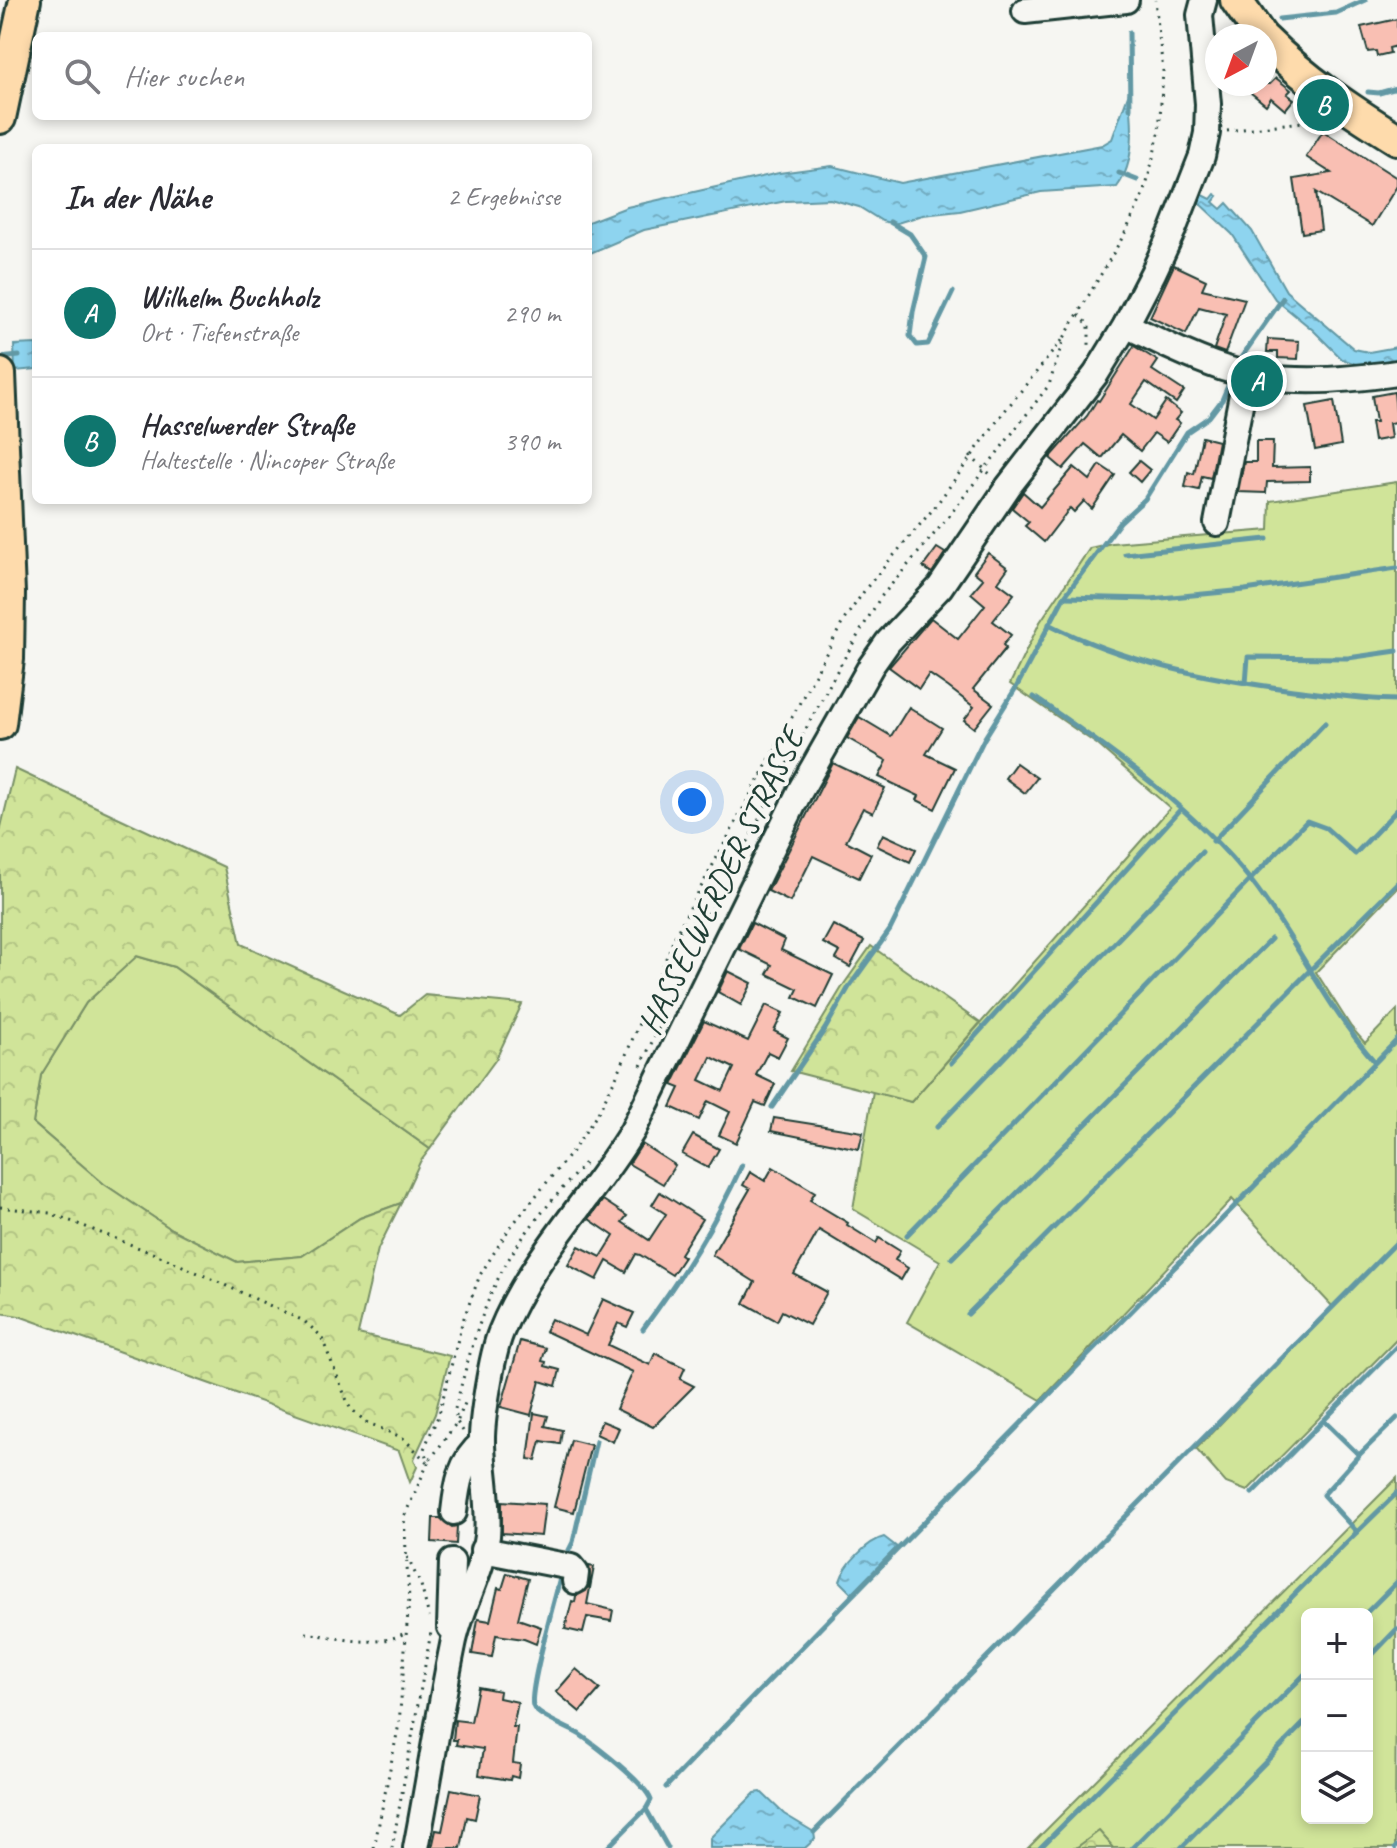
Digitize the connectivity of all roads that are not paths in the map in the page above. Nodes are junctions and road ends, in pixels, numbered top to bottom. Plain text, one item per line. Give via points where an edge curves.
1 (25, 0) edge
2 (1126, 0) edge
3 (1204, 0) edge
4 (1236, 0) edge
5 (1025, 11) dead end
6 (1253, 24) edge
7 (1277, 52) edge
8 (0, 118) edge
9 (1397, 139) edge
10 (1126, 325) junction
11 (1237, 371) junction
12 (1397, 373) edge
13 (1, 387) edge
14 (1217, 523) dead end
15 (0, 724) edge
16 (482, 1443) junction
17 (454, 1512) dead end
18 (483, 1550) junction
19 (452, 1562) dead end
20 (575, 1581) dead end
21 (453, 1645) junction
22 (416, 1848) edge

1 - 8 main road
2 - 5 street
3 - 10 street, HASSELWERDER STRASSE via 1200,15 1208,104 1202,156
4 - 6 main road
7 - 9 main road via 1327,95
10 - 11 street
10 - 16 street, HASSELWERDER STRASSE via 940,587 888,642 836,723 633,1130 518,1294 494,1356
11 - 12 street via 1295,379
11 - 14 street
13 - 15 main road via 9,593
16 - 17 street via 468,1454
16 - 18 street, HASSELWERDER STRASSE via 487,1535
18 - 20 street via 571,1567
18 - 21 street, HASSELWERDER STRASSE
19 - 21 street
21 - 22 street, HASSELWERDER STRASSE

